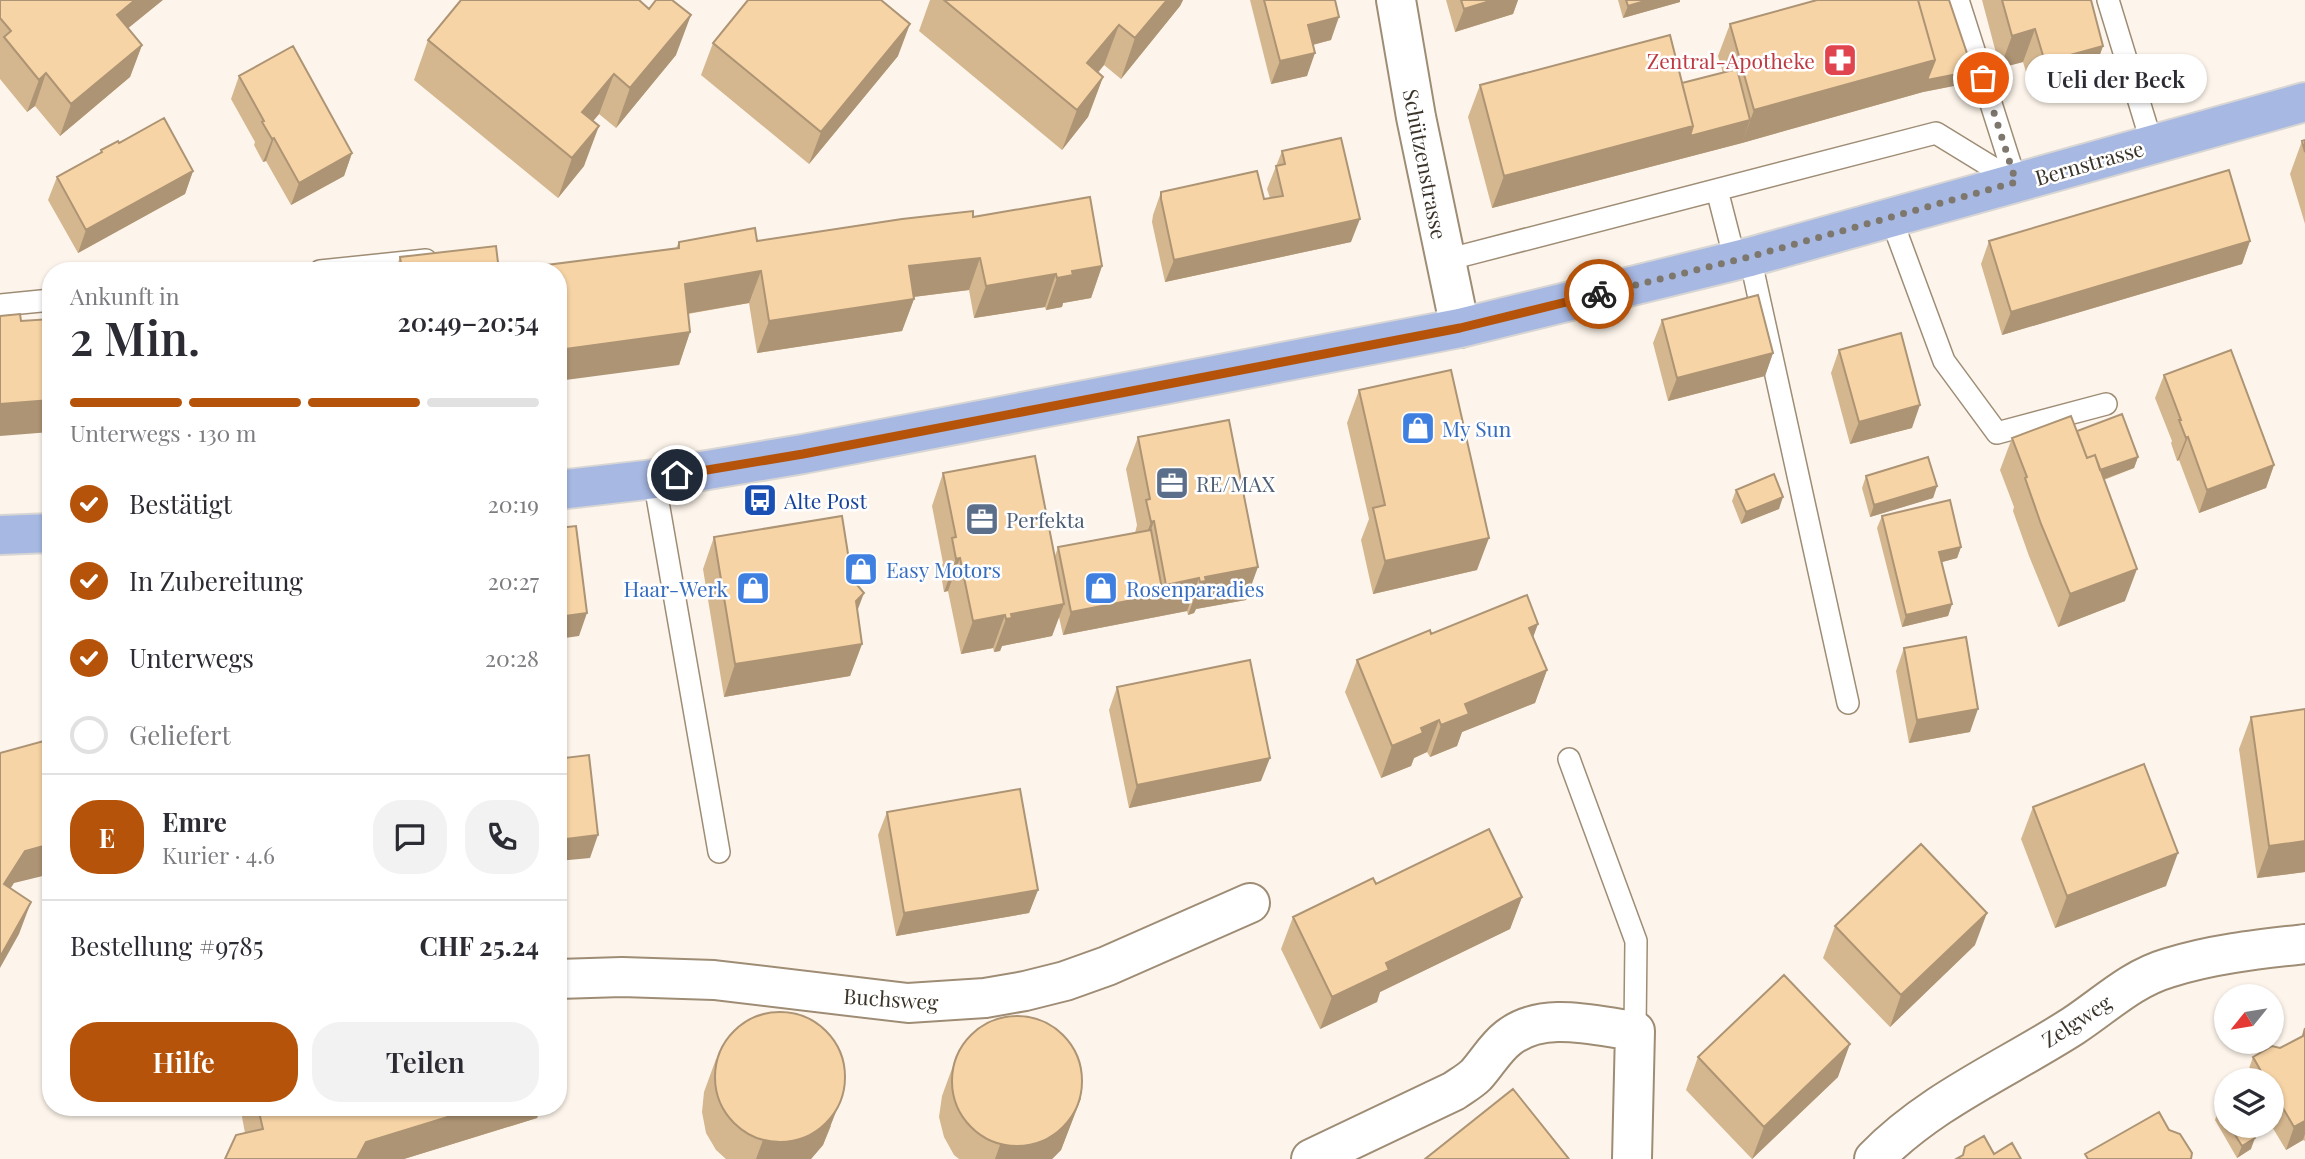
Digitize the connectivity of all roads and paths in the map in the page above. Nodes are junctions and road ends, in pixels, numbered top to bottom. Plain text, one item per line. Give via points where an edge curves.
1 (1396, 0) edge
2 (1958, 0) edge
3 (2108, 0) edge
4 (2305, 102) edge
5 (2152, 144) junction
6 (2016, 182) junction
7 (1717, 190) junction
8 (1891, 218) junction
9 (450, 257) edge
10 (1742, 259) junction
11 (1446, 260) junction
12 (404, 262) edge
13 (42, 301) edge
14 (0, 305) edge
15 (1460, 328) junction
16 (2106, 404) dead end
17 (654, 479) junction
18 (567, 490) edge
19 (42, 533) edge
20 (0, 535) edge
21 (1848, 703) dead end
22 (1569, 759) dead end
23 (719, 852) dead end
24 (1250, 904) dead end
25 (2305, 944) edge
26 (567, 979) edge
27 (1634, 1031) junction
28 (1311, 1159) edge
29 (1632, 1159) edge
30 (1874, 1159) edge

1 - 11 street, Schützenstrasse
2 - 6 lane
3 - 5 lane
4 - 5 main road, Bernstrasse
5 - 6 main road, Bernstrasse
6 - 7 lane via 1937,133
6 - 8 main road, Bernstrasse
7 - 10 lane
7 - 11 lane
8 - 10 main road, Bernstrasse
8 - 16 lane via 1944,361 1997,433
9 - 12 lane
10 - 15 main road, Bernstrasse
10 - 21 lane
11 - 15 street, Schützenstrasse
13 - 14 lane
15 - 17 main road, Bernstrasse
17 - 18 main road, Bernstrasse
17 - 23 lane
19 - 20 main road
22 - 27 lane via 1636,941
24 - 26 street, Buchsweg via 1065,981 985,998 908,1003 715,980
25 - 30 street, Zelgweg via 2250,950 2169,968 2129,985 2073,1026 1977,1080
27 - 28 street via 1560,1022 1523,1028 1454,1091
27 - 29 street

